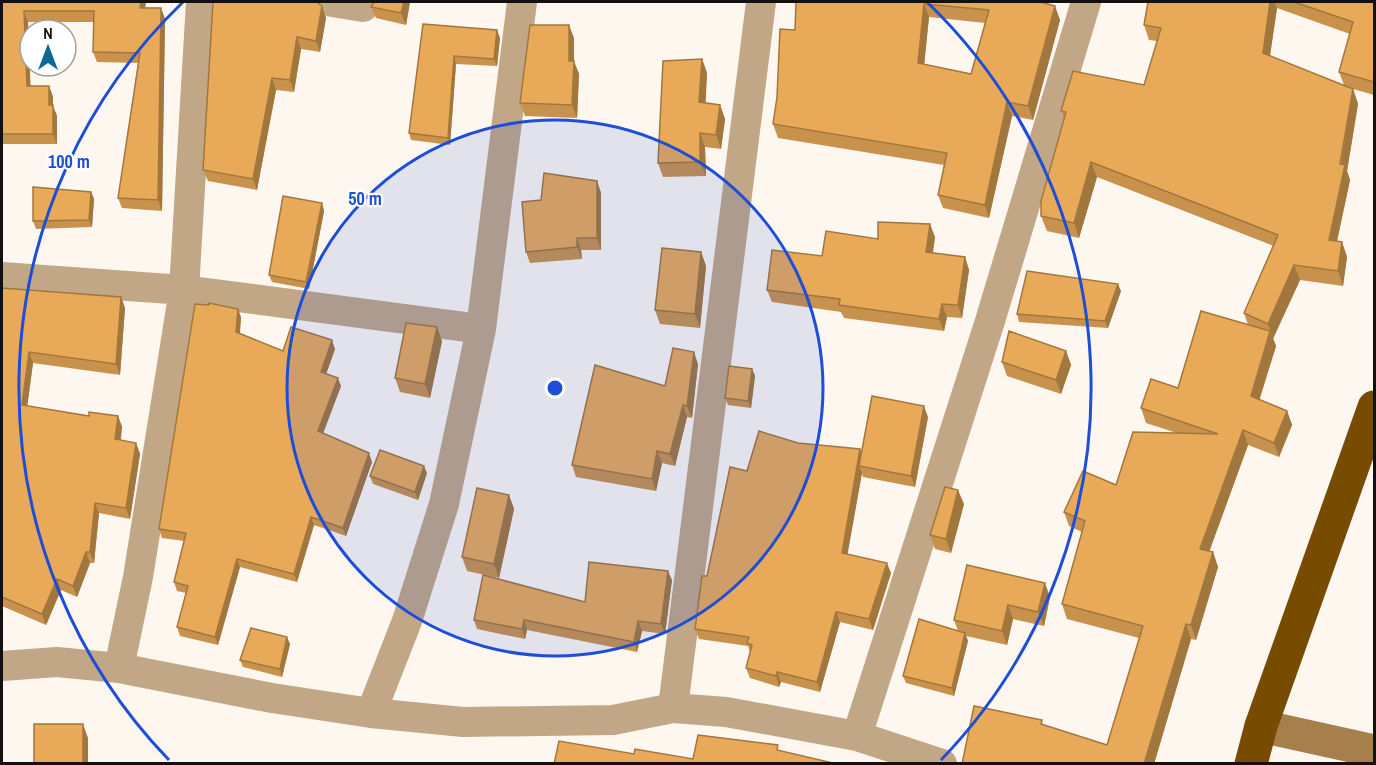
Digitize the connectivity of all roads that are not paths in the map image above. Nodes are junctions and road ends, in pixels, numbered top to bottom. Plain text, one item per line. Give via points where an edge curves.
1 (201, 2) edge
2 (332, 2) edge
3 (522, 2) edge
4 (761, 2) edge
5 (1086, 2) edge
6 (363, 7) dead end
7 (2, 277) edge
8 (184, 290) junction
9 (481, 329) junction
10 (1374, 407) edge
11 (2, 666) edge
12 (119, 668) junction
13 (674, 708) junction
14 (371, 713) junction
15 (1261, 726) junction
16 (857, 736) junction
17 (1374, 751) edge
18 (942, 764) edge
19 (1251, 764) edge

1 - 8 street
2 - 6 street
3 - 9 street
4 - 13 street
5 - 16 street via 990,321
7 - 8 street
8 - 9 street
8 - 12 street via 138,577
9 - 14 street via 444,504 407,621
10 - 15 highway
11 - 12 street via 57,662
12 - 14 street via 272,699
13 - 14 street via 613,720 463,722
13 - 16 street via 726,711
15 - 17 street
15 - 19 highway
16 - 18 street

